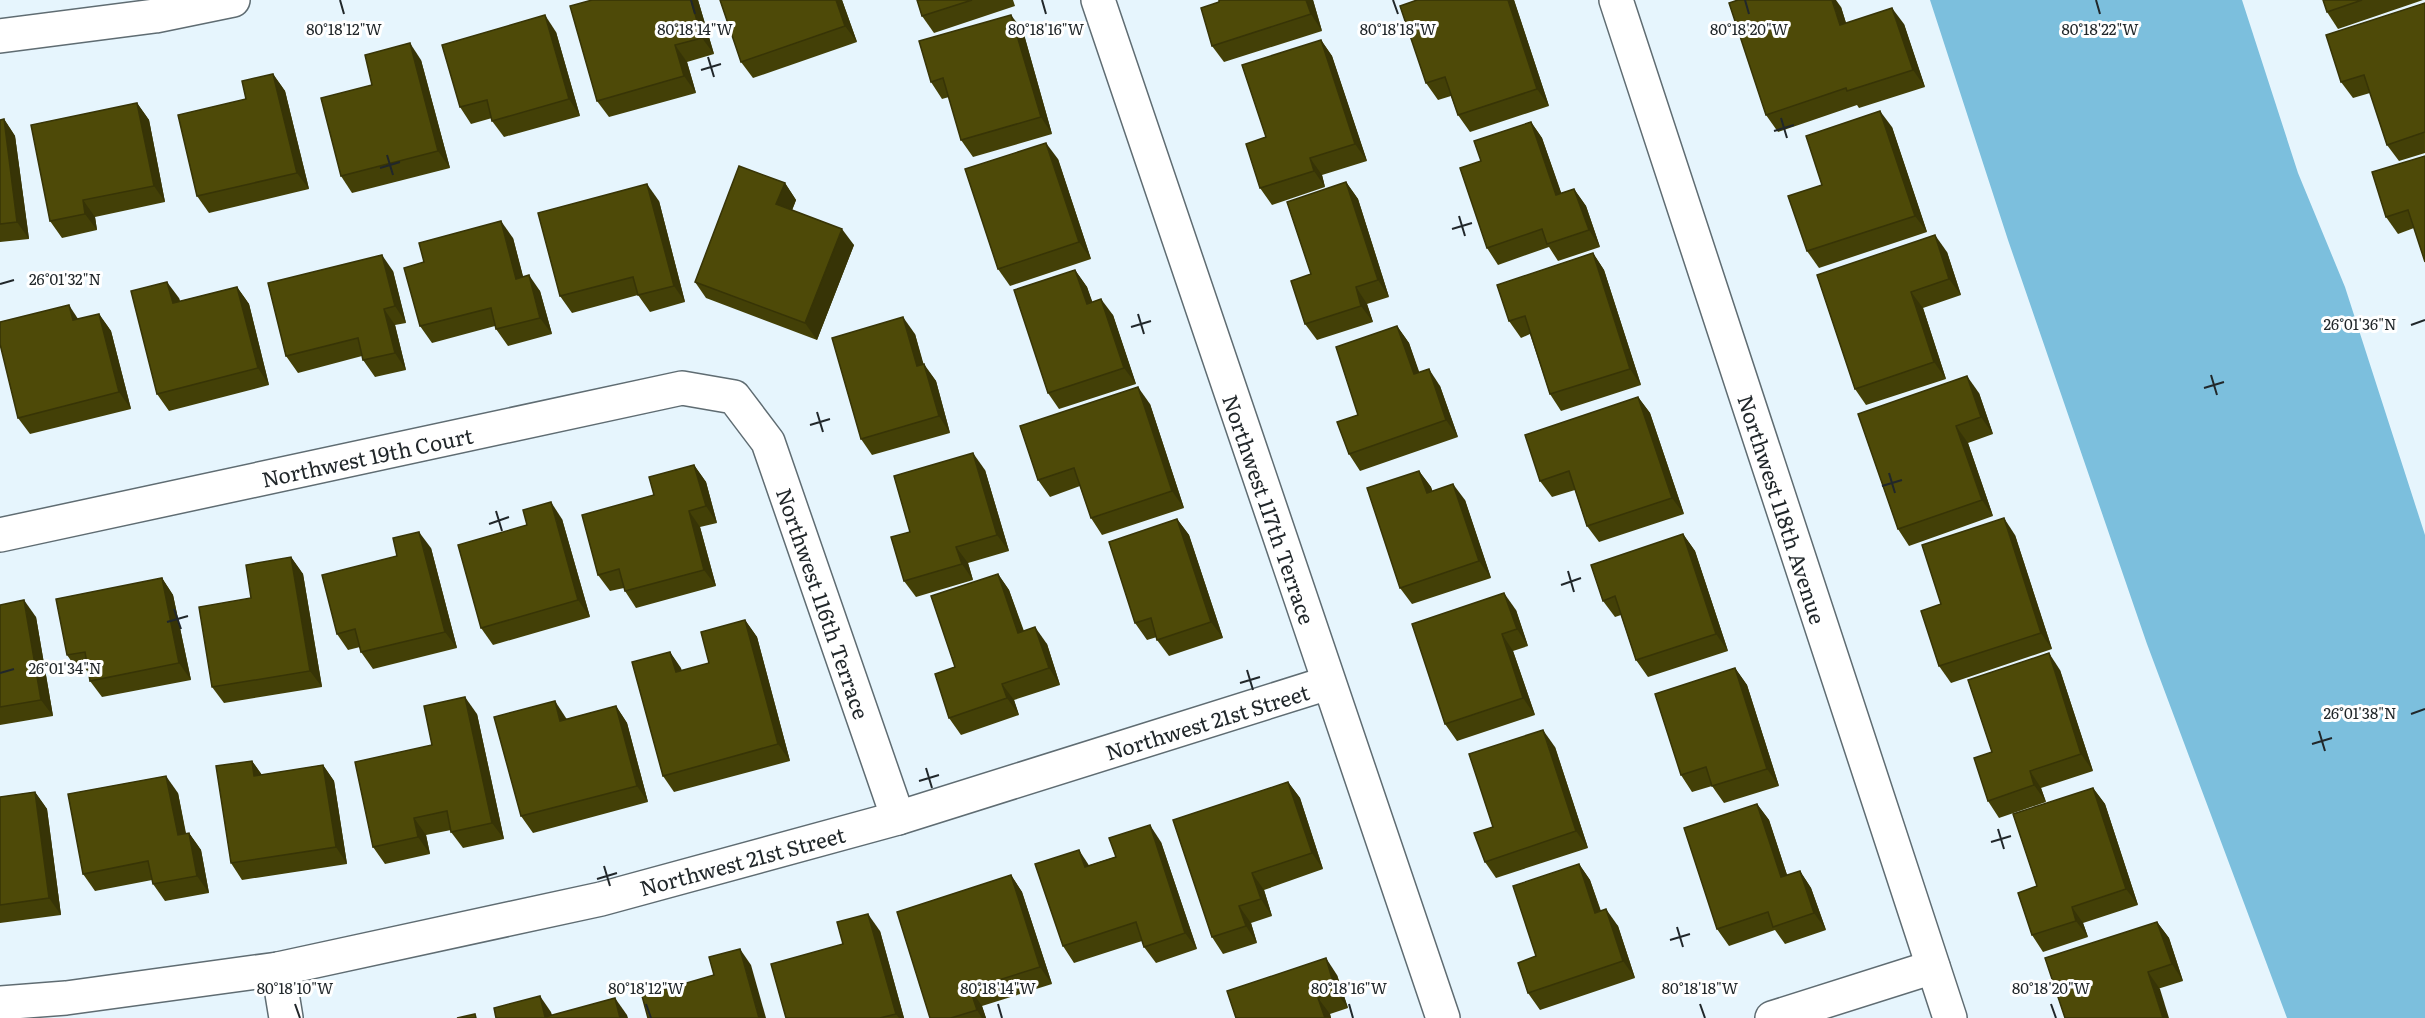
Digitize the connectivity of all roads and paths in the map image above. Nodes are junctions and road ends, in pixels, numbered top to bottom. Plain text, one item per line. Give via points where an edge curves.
1 (233, 0) edge
2 (1098, 0) edge
3 (1616, 0) edge
4 (0, 36) edge
5 (734, 398) joint
6 (0, 535) edge
7 (1328, 683) junction
8 (898, 818) junction
9 (1932, 967) junction
10 (278, 969) junction
11 (0, 1003) edge
12 (286, 1018) edge
13 (1443, 1018) edge
14 (1772, 1018) edge
15 (1950, 1018) edge

1 - 4 street via 155,16
2 - 7 street, Northwest 117th Terrace
3 - 9 street, Northwest 118th Avenue
5 - 6 street, Northwest 19th Court via 682,388
5 - 8 street, Northwest 116th Terrace via 768,442
7 - 8 street, Northwest 21st Street
7 - 13 street, Northwest 117th Terrace
8 - 10 street, Northwest 21st Street via 601,899
9 - 14 street
9 - 15 street, Northwest 118th Avenue
10 - 11 street, Northwest 21st Street via 66,998
10 - 12 street

